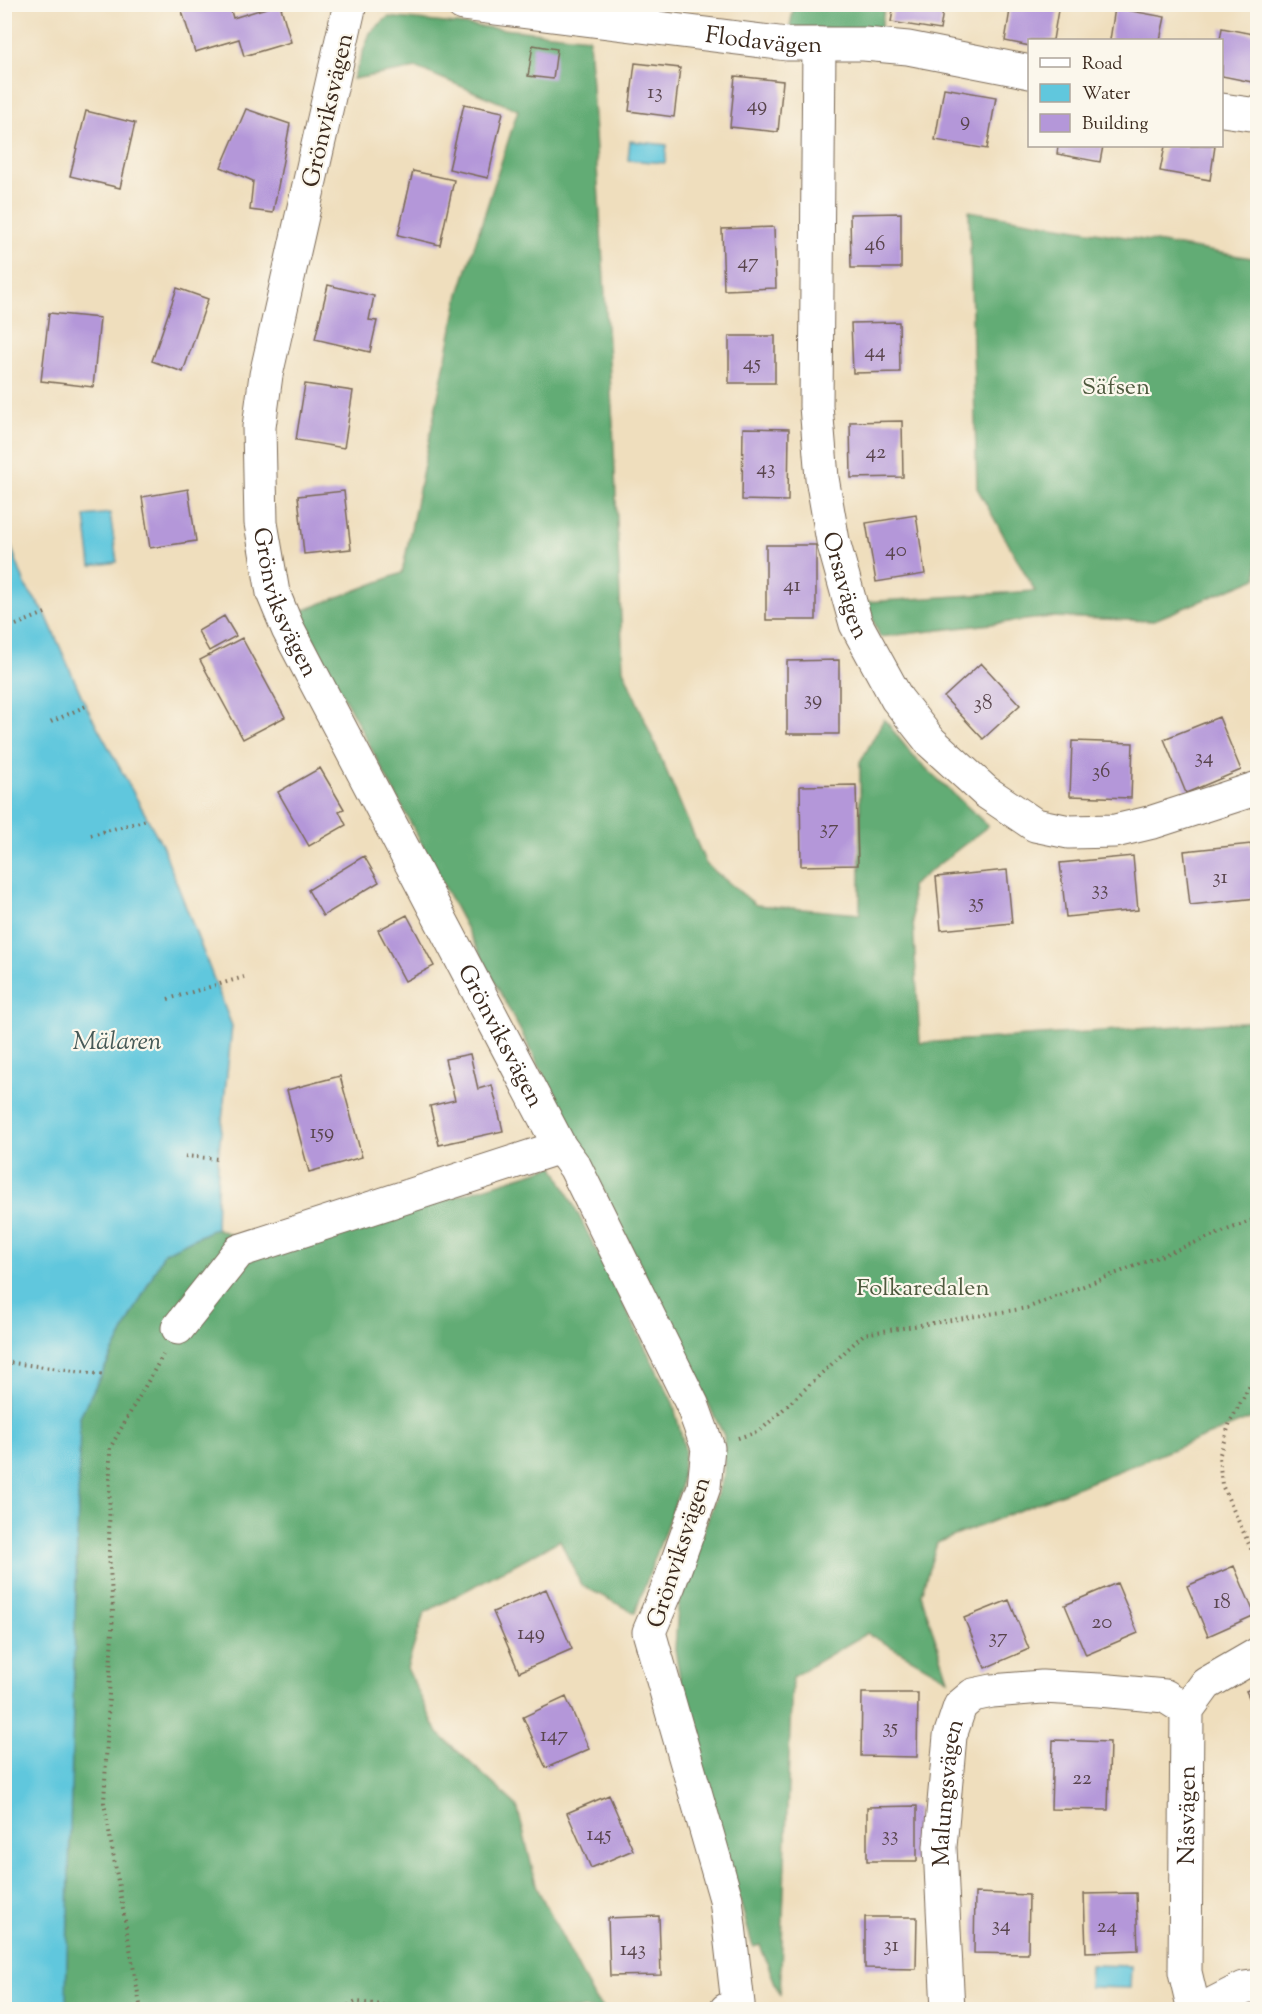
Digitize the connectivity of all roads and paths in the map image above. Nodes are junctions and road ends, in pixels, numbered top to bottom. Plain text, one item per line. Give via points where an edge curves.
1 (350, 4) edge
2 (463, 4) edge
3 (819, 44) junction
4 (1028, 72) edge
5 (1223, 110) edge
6 (1257, 115) edge
7 (45, 613) dead end
8 (16, 626) dead end
9 (86, 706) dead end
10 (51, 722) dead end
11 (1257, 788) edge
12 (147, 820) dead end
13 (91, 836) dead end
14 (244, 977) dead end
15 (168, 999) dead end
16 (560, 1147) junction
17 (185, 1155) dead end
18 (218, 1159) dead end
19 (1257, 1218) edge
20 (178, 1328) joint
21 (5, 1362) edge
22 (1257, 1371) edge
23 (106, 1375) dead end
24 (708, 1448) junction
25 (1257, 1564) edge
26 (1257, 1654) edge
27 (1187, 1710) junction
28 (1257, 1986) edge
29 (739, 2008) edge
30 (141, 2010) edge
31 (337, 2010) edge
32 (431, 2010) edge
33 (948, 2010) edge
34 (1194, 2010) edge
35 (1201, 2010) edge

1 - 16 street, Grönviksvägen via 266,375 259,427 261,523 273,593 288,629
2 - 3 street, Flodavägen via 787,44
3 - 4 street, Flodavägen via 908,48
3 - 11 street, Orsavägen via 816,406 822,478 833,541 856,624 897,699 931,742 986,792 1035,825 1069,832 1115,831
5 - 6 street
7 - 8 path
9 - 10 path
12 - 13 path
14 - 15 path
16 - 20 street via 239,1251
16 - 24 street, Grönviksvägen via 575,1167 692,1404
17 - 18 path
19 - 24 path via 1027,1308 864,1334 760,1431
20 - 30 path via 110,1448 113,1609 104,1803
21 - 23 path
22 - 25 path via 1230,1422 1219,1457 1222,1485
24 - 29 street, Grönviksvägen via 704,1487 649,1632 726,1899
26 - 27 street via 1206,1684
27 - 33 street, Malungsvägen via 1165,1696 1042,1687 973,1695 960,1706 950,1737 940,1847
27 - 34 street, Nåsvägen via 1185,1972
28 - 35 street via 1244,1988
31 - 32 path via 356,2002

